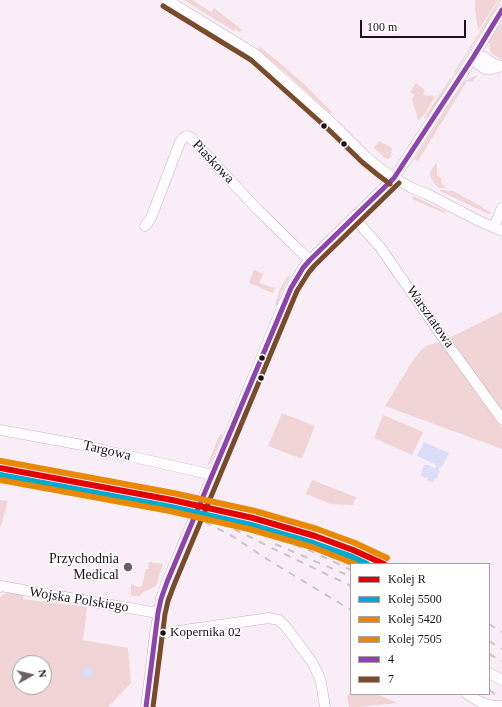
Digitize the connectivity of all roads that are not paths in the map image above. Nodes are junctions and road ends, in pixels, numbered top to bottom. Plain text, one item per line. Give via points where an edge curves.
1 (166, 0) edge
2 (502, 10) edge
3 (474, 56) junction
4 (501, 66) edge
5 (394, 178) junction
6 (502, 208) edge
7 (354, 218) junction
8 (145, 226) dead end
9 (498, 229) edge
10 (310, 260) junction
11 (502, 419) edge
12 (0, 430) edge
13 (212, 475) junction
14 (0, 587) edge
15 (158, 613) junction
16 (164, 633) dead end
17 (490, 674) edge
18 (502, 680) edge
19 (470, 695) edge
20 (502, 706) edge
21 (146, 707) edge
22 (325, 707) edge

1 - 5 street via 256,54 366,157
2 - 3 street
3 - 4 street via 478,64 485,69
3 - 5 street
5 - 7 street
5 - 9 street
6 - 9 street
7 - 10 street
7 - 11 street, Warsztatowa via 380,246
8 - 10 street, Piaskowa via 151,218 180,142 187,136
10 - 13 street via 289,293
12 - 13 street, Targowa via 88,446
13 - 15 street, bridge via 167,582
14 - 15 street, Wojska Polskiego
15 - 21 street
16 - 22 street via 269,618 279,620 312,662 321,682
17 - 18 street
19 - 20 street via 480,702

